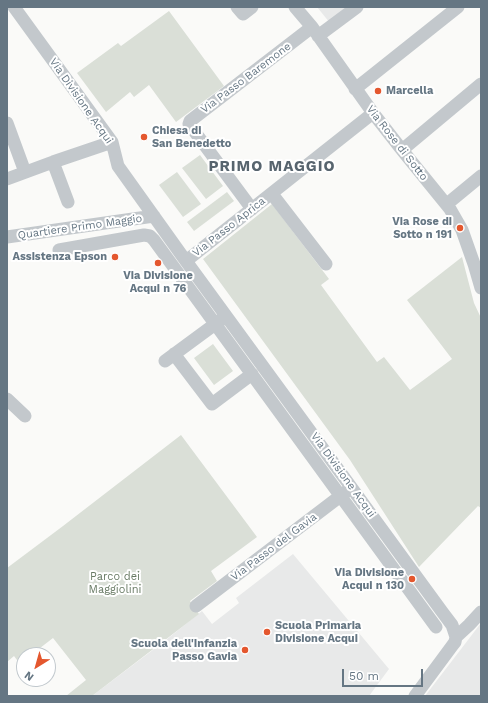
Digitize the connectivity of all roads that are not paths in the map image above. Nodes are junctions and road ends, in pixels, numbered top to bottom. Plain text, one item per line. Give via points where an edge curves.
1 (14, 7) edge
2 (237, 7) edge
3 (252, 7) edge
4 (296, 7) edge
5 (357, 7) edge
6 (458, 7) edge
7 (315, 32) junction
8 (481, 84) edge
9 (355, 89) junction
10 (373, 113) junction
11 (7, 123) edge
12 (112, 142) junction
13 (402, 150) junction
14 (53, 162) junction
15 (25, 172) junction
16 (481, 176) edge
17 (7, 179) edge
18 (272, 194) junction
19 (68, 202) dead end
20 (447, 204) junction
21 (252, 209) junction
22 (154, 216) junction
23 (87, 225) junction
24 (7, 237) edge
25 (91, 244) junction
26 (59, 250) dead end
27 (185, 259) junction
28 (478, 263) edge
29 (326, 264) dead end
30 (172, 265) junction
31 (481, 288) edge
32 (226, 316) junction
33 (215, 324) junction
34 (252, 374) junction
35 (7, 400) edge
36 (25, 416) dead end
37 (352, 488) junction
38 (341, 496) junction
39 (196, 606) dead end
40 (481, 612) edge
41 (436, 627) dead end
42 (456, 637) junction
43 (415, 696) edge

1 - 12 street, Via Divisione Acqui
2 - 3 street via 243,14
4 - 7 street, Via Rose di Sotto
5 - 7 street
6 - 9 street
7 - 9 street, Via Rose di Sotto
7 - 21 street, Via Passo Baremone via 190,121
8 - 13 street
9 - 10 street, Via Rose di Sotto
10 - 13 street, Via Rose di Sotto
10 - 18 street, Via Passo Aprica
11 - 15 street
12 - 14 street
12 - 22 street, Via Divisione Acqui via 118,166
13 - 20 street, Via Rose di Sotto
14 - 15 street
14 - 19 street
15 - 17 street
16 - 20 street
18 - 21 street, Via Passo Aprica
18 - 29 street, Via Passo Aprica
20 - 28 street, Via Rose di Sotto
21 - 27 street, Via Passo Aprica
22 - 23 street, Quartiere Primo Maggio
22 - 27 street, Via Divisione Acqui
23 - 24 street, Quartiere Primo Maggio
23 - 25 street
25 - 26 street, Via Divisione Acqui
25 - 30 street, Via Divisione Acqui via 150,236
27 - 30 street
27 - 32 street, Via Divisione Acqui
28 - 31 street, Via Rose di Sotto
30 - 33 street, Via Divisione Acqui
32 - 33 street
32 - 37 street, Via Divisione Acqui
33 - 34 street, Via Divisione Acqui
33 - 34 street via 169,357 212,404
34 - 38 street, Via Divisione Acqui
35 - 36 street
37 - 38 street, Via Passo del Gavia
37 - 42 street, Via Divisione Acqui via 452,625
38 - 39 street, Via Passo del Gavia
38 - 41 street, Via Divisione Acqui
40 - 42 street
42 - 43 street via 455,642

